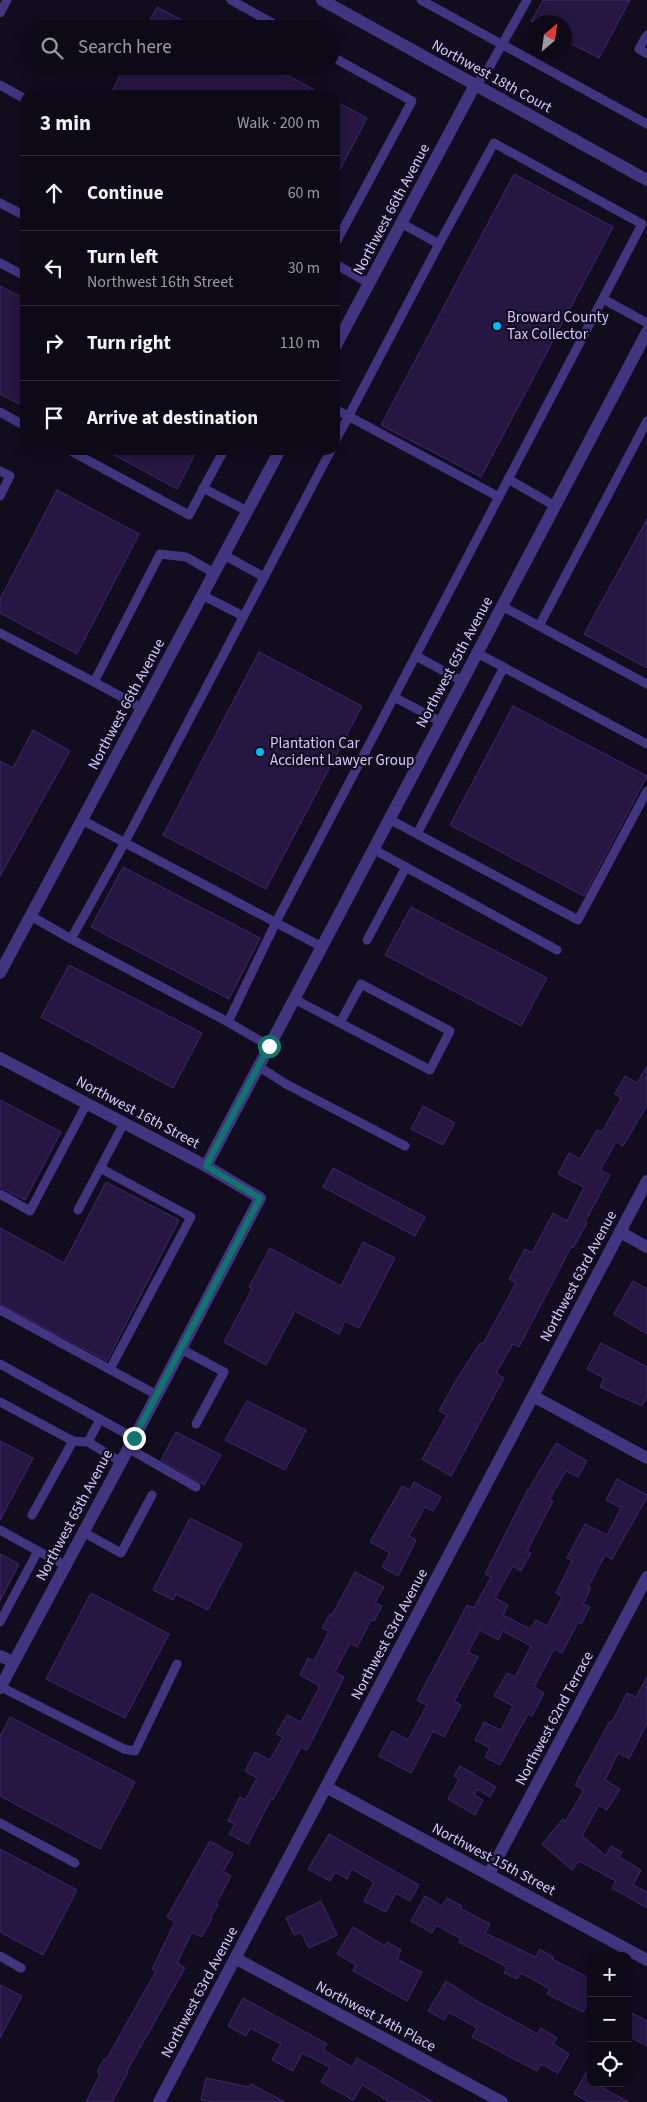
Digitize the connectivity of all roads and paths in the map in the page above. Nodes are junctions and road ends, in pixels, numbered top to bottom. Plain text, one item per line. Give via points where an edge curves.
1 (7, 0) edge
2 (231, 0) edge
3 (322, 0) edge
4 (421, 0) edge
5 (527, 0) edge
6 (0, 13) edge
7 (267, 20) edge
8 (647, 35) edge
9 (501, 46) junction
10 (647, 54) edge
11 (340, 61) edge
12 (0, 85) edge
13 (475, 86) junction
14 (20, 96) edge
15 (647, 124) edge
16 (647, 180) edge
17 (0, 202) edge
18 (20, 213) edge
19 (401, 223) junction
20 (340, 235) edge
21 (439, 244) junction
22 (0, 262) edge
23 (340, 267) edge
24 (20, 273) edge
25 (369, 283) junction
26 (603, 299) junction
27 (647, 323) edge
28 (647, 332) edge
29 (340, 338) edge
30 (643, 348) edge
31 (340, 411) edge
32 (0, 412) edge
33 (348, 416) junction
34 (647, 420) edge
35 (20, 423) edge
36 (340, 432) edge
37 (78, 455) edge
38 (221, 455) edge
39 (277, 455) edge
40 (328, 455) edge
41 (0, 471) edge
42 (508, 479) junction
43 (204, 488) junction
44 (0, 496) edge
45 (499, 497) junction
46 (554, 506) junction
47 (247, 512) junction
48 (224, 555) junction
49 (214, 573) junction
50 (264, 576) junction
51 (202, 595) junction
52 (502, 606) junction
53 (243, 616) junction
54 (539, 626) junction
55 (0, 633) edge
56 (477, 653) junction
57 (416, 656) junction
58 (504, 667) junction
59 (462, 681) junction
60 (94, 682) junction
61 (647, 684) edge
62 (394, 697) junction
63 (142, 708) junction
64 (441, 722) junction
65 (647, 744) edge
66 (647, 792) edge
67 (389, 819) junction
68 (82, 820) junction
69 (417, 834) junction
70 (125, 842) junction
71 (373, 849) junction
72 (406, 867) junction
73 (31, 916) junction
74 (276, 922) junction
75 (71, 939) junction
76 (367, 940) dead end
77 (322, 947) junction
78 (557, 950) dead end
79 (0, 973) edge
80 (294, 999) junction
81 (228, 1022) junction
82 (340, 1023) junction
83 (269, 1046) junction
84 (0, 1058) edge
85 (258, 1066) junction
86 (87, 1103) junction
87 (124, 1122) junction
88 (405, 1146) dead end
89 (206, 1166) junction
90 (100, 1168) junction
91 (647, 1181) edge
92 (0, 1194) edge
93 (260, 1198) joint
94 (78, 1210) dead end
95 (620, 1232) junction
96 (647, 1247) edge
97 (0, 1310) edge
98 (181, 1349) junction
99 (0, 1364) edge
100 (110, 1369) junction
101 (158, 1395) junction
102 (533, 1396) junction
103 (0, 1402) edge
104 (100, 1419) junction
105 (196, 1424) dead end
106 (73, 1441) junction
107 (88, 1442) junction
108 (131, 1443) junction
109 (647, 1458) edge
110 (121, 1462) junction
111 (196, 1487) dead end
112 (152, 1495) dead end
113 (32, 1515) dead end
114 (0, 1530) edge
115 (83, 1532) junction
116 (38, 1551) junction
117 (65, 1565) junction
118 (647, 1577) edge
119 (0, 1622) edge
120 (0, 1656) edge
121 (13, 1662) junction
122 (177, 1664) dead end
123 (0, 1687) edge
124 (326, 1787) junction
125 (0, 1823) edge
126 (74, 1863) dead end
127 (489, 1874) junction
128 (0, 1956) edge
129 (236, 1958) junction
130 (647, 1960) edge
131 (21, 1968) dead end
132 (159, 2102) edge
133 (502, 2102) edge

1 - 6 lane
2 - 7 lane
3 - 13 street, Northwest 18th Court
4 - 9 lane
5 - 9 lane
8 - 10 lane via 639,49
9 - 13 lane
9 - 15 lane
11 - 20 lane via 412,101
12 - 14 lane
13 - 16 street, Northwest 18th Court
13 - 19 street, Northwest 66th Avenue
17 - 18 lane
19 - 21 lane
19 - 25 street, Northwest 66th Avenue
21 - 26 lane via 494,143 642,224
21 - 33 lane
22 - 24 lane
23 - 25 lane
25 - 29 street, Northwest 66th Avenue
26 - 27 lane
26 - 42 lane
28 - 30 street, Northwest 65th Avenue
30 - 46 street, Northwest 65th Avenue
31 - 33 lane
32 - 35 lane
33 - 36 lane
33 - 45 lane
34 - 54 lane
37 - 43 lane via 189,515
38 - 43 lane
39 - 47 street, Northwest 66th Avenue
40 - 50 lane
41 - 44 lane via 10,476
42 - 45 lane
42 - 46 lane
43 - 47 lane
45 - 57 lane
46 - 52 street, Northwest 65th Avenue
47 - 48 street, Northwest 66th Avenue
48 - 49 street, Northwest 66th Avenue
48 - 50 lane
49 - 51 street, Northwest 66th Avenue
49 - 60 lane via 186,557 160,554
50 - 53 lane
51 - 53 lane
51 - 63 street, Northwest 66th Avenue
52 - 54 lane
52 - 56 street, Northwest 65th Avenue
53 - 70 lane
54 - 61 lane
55 - 60 lane
56 - 58 lane
56 - 59 street, Northwest 65th Avenue
57 - 59 lane
57 - 62 lane
58 - 65 lane
58 - 69 lane
59 - 64 street, Northwest 65th Avenue
60 - 63 lane
62 - 64 lane
62 - 74 lane
63 - 68 street, Northwest 66th Avenue
64 - 67 street, Northwest 65th Avenue
66 - 69 lane via 578,920
67 - 69 lane
67 - 71 street, Northwest 65th Avenue
68 - 70 lane
68 - 73 street, Northwest 66th Avenue
70 - 74 lane
70 - 75 lane
71 - 72 lane
71 - 77 street, Northwest 65th Avenue
72 - 76 lane
72 - 78 lane
73 - 75 lane
73 - 79 street, Northwest 66th Avenue
74 - 77 lane
74 - 81 lane
75 - 81 lane
77 - 80 street, Northwest 65th Avenue
80 - 82 lane
80 - 83 street, Northwest 65th Avenue
81 - 83 lane
82 - 82 lane via 430,1070 450,1031 361,984
83 - 85 street, Northwest 65th Avenue
84 - 86 street, Northwest 16th Street
85 - 88 lane
85 - 89 street, Northwest 65th Avenue
86 - 87 street, Northwest 16th Street
86 - 92 lane via 30,1211
87 - 89 street, Northwest 16th Street
87 - 90 lane
89 - 93 street, Northwest 16th Street
90 - 94 lane
90 - 100 lane via 191,1217
91 - 95 street, Northwest 63rd Avenue
93 - 98 street, Northwest 65th Avenue
95 - 96 street
95 - 102 street, Northwest 63rd Avenue
97 - 100 lane
98 - 101 street, Northwest 65th Avenue
98 - 105 lane via 224,1372
99 - 104 lane
100 - 101 lane
101 - 108 street, Northwest 65th Avenue
102 - 109 street
102 - 124 street, Northwest 63rd Avenue
103 - 106 lane
104 - 107 lane
104 - 108 lane
106 - 107 lane
106 - 113 lane
107 - 110 lane
108 - 110 street, Northwest 65th Avenue
108 - 111 lane
110 - 115 street, Northwest 65th Avenue
112 - 115 lane via 121,1553
114 - 116 lane
115 - 117 street, Northwest 65th Avenue
116 - 117 lane
116 - 119 lane
117 - 121 street, Northwest 65th Avenue
118 - 127 street, Northwest 62nd Terrace
120 - 121 street
121 - 123 street, Northwest 65th Avenue
122 - 123 lane via 135,1751 124,1749
124 - 127 street, Northwest 15th Street
124 - 129 street, Northwest 63rd Avenue
125 - 126 lane
127 - 130 street, Northwest 15th Street
128 - 131 lane
129 - 132 street, Northwest 63rd Avenue
129 - 133 street, Northwest 14th Place

